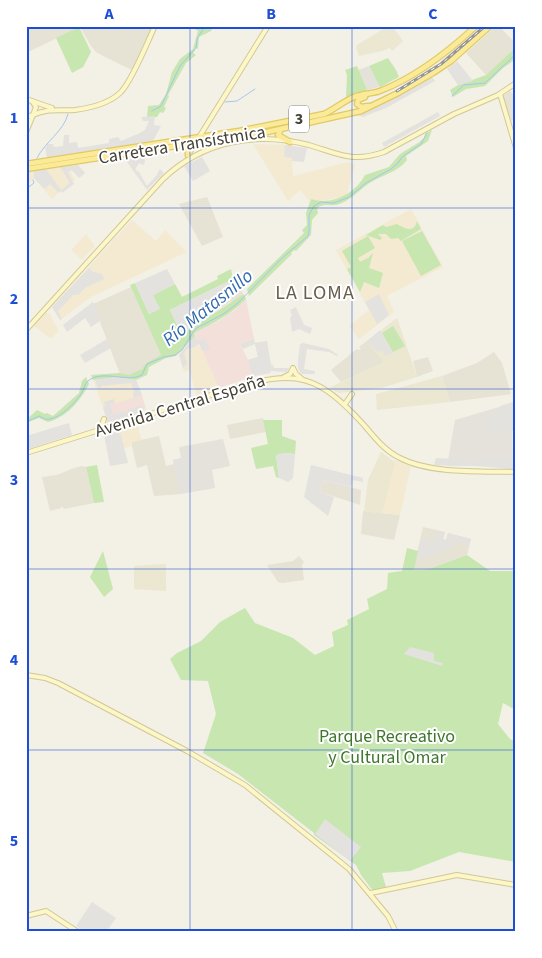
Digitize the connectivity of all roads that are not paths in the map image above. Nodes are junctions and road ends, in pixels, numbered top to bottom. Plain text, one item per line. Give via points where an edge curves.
1 (155, 26) edge
2 (268, 26) edge
3 (476, 26) edge
4 (490, 26) edge
5 (516, 83) edge
6 (392, 85) junction
7 (500, 94) junction
8 (28, 99) edge
9 (375, 105) junction
10 (61, 110) junction
11 (33, 115) junction
12 (26, 117) edge
13 (281, 130) junction
14 (26, 132) edge
15 (199, 137) junction
16 (196, 142) junction
17 (290, 142) junction
18 (181, 145) junction
19 (516, 148) edge
20 (188, 155) junction
21 (184, 161) junction
22 (27, 164) edge
23 (26, 169) edge
24 (26, 330) edge
25 (284, 377) junction
26 (303, 381) junction
27 (352, 394) dead end
28 (345, 404) junction
29 (104, 418) dead end
30 (98, 430) junction
31 (26, 451) edge
32 (516, 472) edge
33 (26, 675) edge
34 (516, 885) edge
35 (371, 893) junction
36 (26, 916) edge
37 (78, 932) edge
38 (396, 932) edge

1 - 10 main road via 120,93 94,106
2 - 15 main road
3 - 6 main road, Carretera Transístmica / 3 via 439,57
4 - 9 main road, Carretera Transístmica / 3 via 442,67
5 - 7 main road
6 - 9 main road via 378,95 360,98 357,103 362,107
6 - 15 main road, Carretera Transístmica / 3 via 380,92 353,97 324,114
7 - 17 main road via 373,155 344,156
7 - 19 main road
8 - 10 main road
8 - 11 main road via 36,107
9 - 13 main road, Carretera Transístmica / 3
10 - 11 main road via 45,110
11 - 12 main road
11 - 14 main road
13 - 16 main road, Carretera Transístmica / 3
13 - 17 main road via 278,135
15 - 16 main road
15 - 22 main road, Carretera Transístmica / 3
16 - 18 main road, Carretera Transístmica / 3
16 - 20 main road
17 - 21 main road via 233,142 209,148
18 - 20 main road via 188,148
18 - 23 main road, Carretera Transístmica / 3
20 - 21 main road
21 - 24 main road via 163,179
25 - 26 main road, Avenida Central España
25 - 26 main road via 293,368
25 - 30 main road, Avenida Central España via 260,380
26 - 28 main road, Avenida Central España via 323,388
27 - 28 main road
28 - 32 main road, Avenida Central España via 382,445 407,462 428,467
29 - 30 main road
30 - 31 main road, Avenida Central España
33 - 35 main road via 58,683 235,778 350,869
34 - 35 main road via 457,875
35 - 38 main road
36 - 37 main road via 46,911

